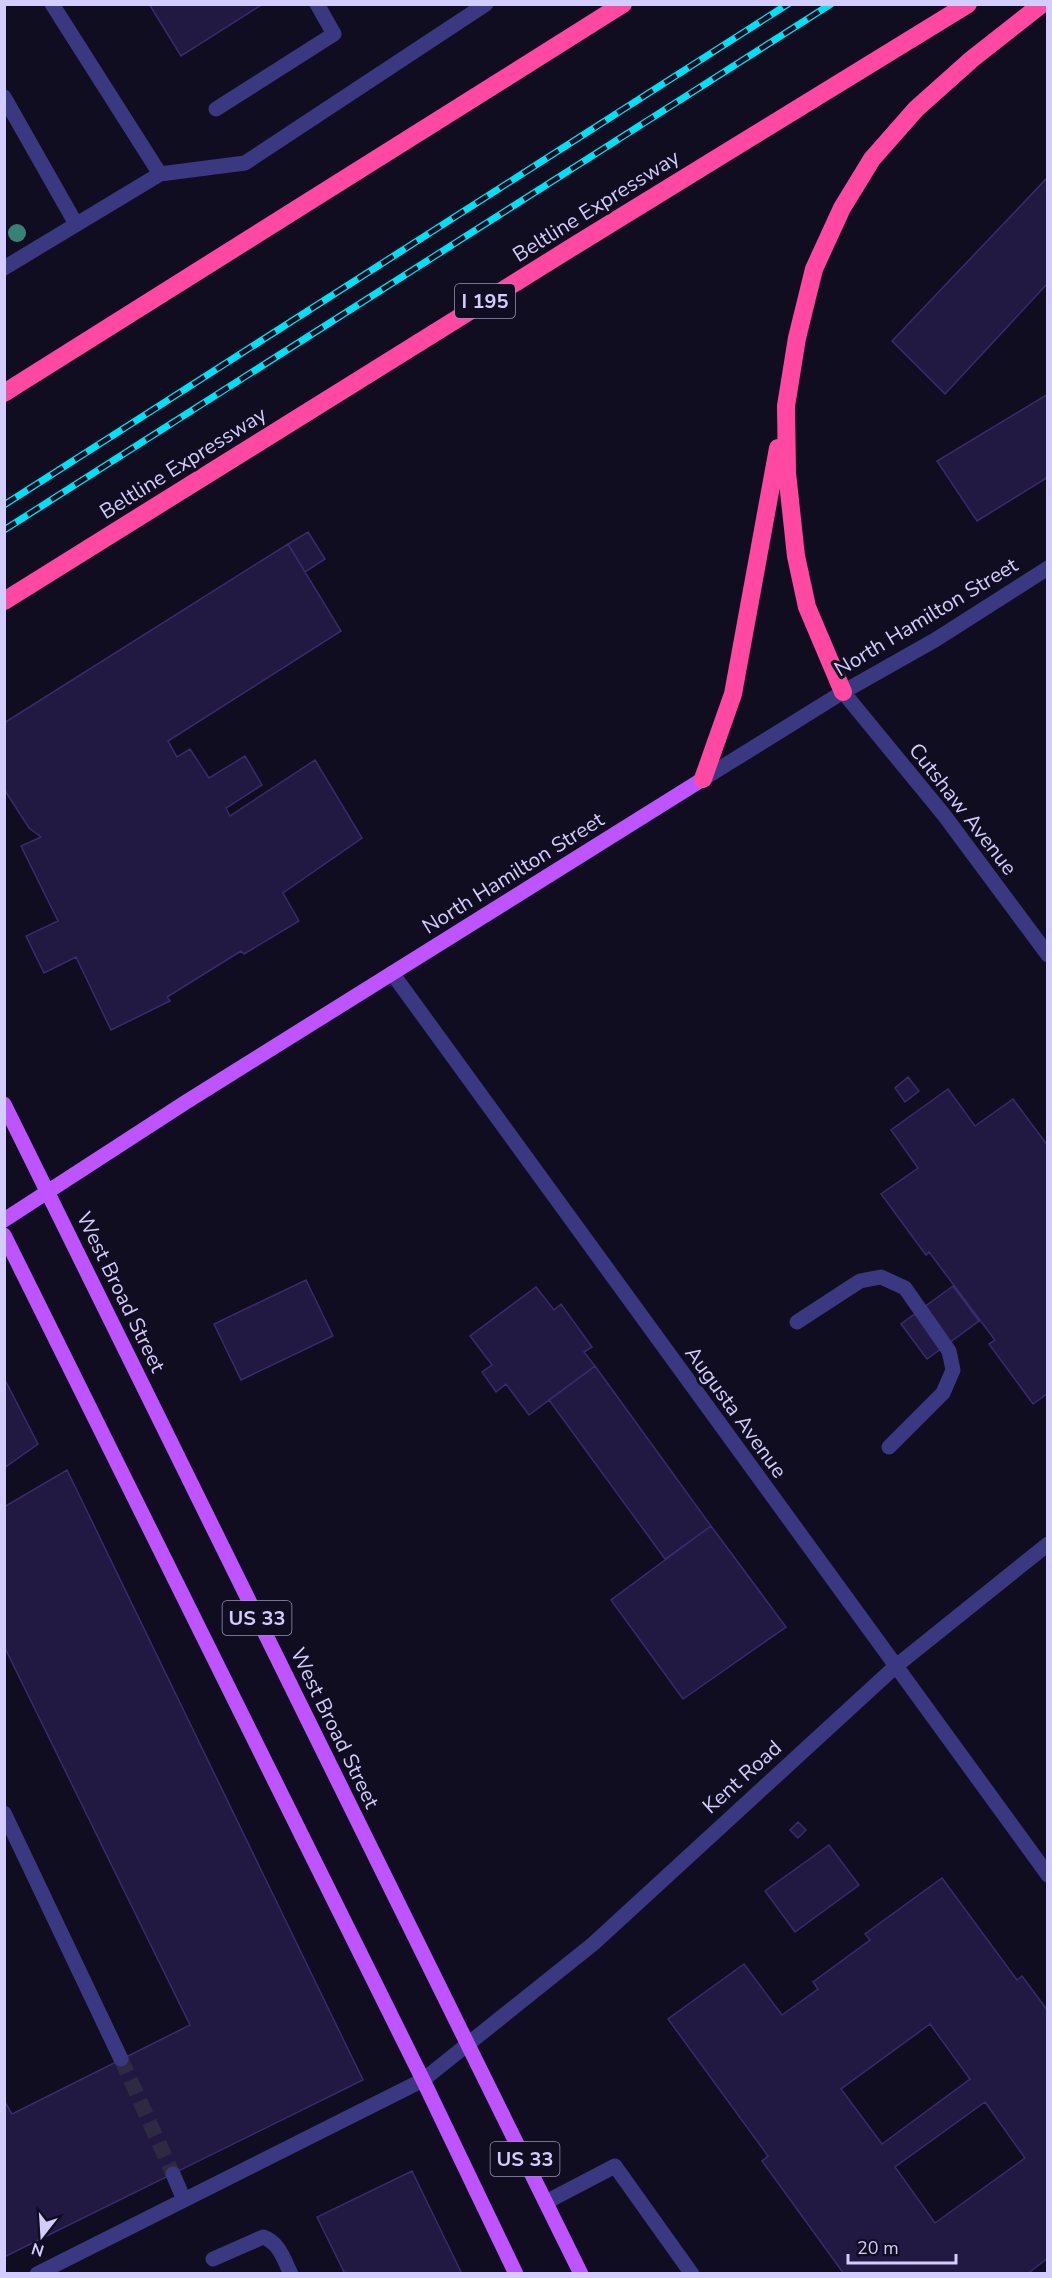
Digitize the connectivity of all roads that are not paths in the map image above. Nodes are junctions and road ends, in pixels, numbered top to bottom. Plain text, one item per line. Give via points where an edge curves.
1 (51, 4) edge
2 (317, 4) edge
3 (486, 4) edge
4 (623, 4) edge
5 (968, 4) edge
6 (1042, 4) edge
7 (4, 97) edge
8 (216, 109) dead end
9 (160, 174) junction
10 (76, 224) junction
11 (4, 268) edge
12 (4, 393) edge
13 (786, 406) junction
14 (1047, 568) edge
15 (4, 601) edge
16 (843, 692) junction
17 (703, 779) junction
18 (1041, 933) edge
19 (1047, 955) edge
20 (392, 973) junction
21 (4, 1104) edge
22 (47, 1191) junction
23 (4, 1220) edge
24 (4, 1235) edge
25 (797, 1322) dead end
26 (889, 1447) dead end
27 (1047, 1544) edge
28 (896, 1666) junction
29 (4, 1813) edge
30 (1047, 1875) edge
31 (468, 2044) junction
32 (121, 2059) tunnel mouth
33 (423, 2080) junction
34 (173, 2174) tunnel mouth
35 (184, 2200) junction
36 (546, 2202) junction
37 (213, 2259) dead end
38 (37, 2274) edge
39 (291, 2274) edge
40 (516, 2274) edge
41 (581, 2274) edge
42 (692, 2274) edge

1 - 9 street
2 - 8 street via 334,34
3 - 9 street via 245,163
4 - 12 highway
5 - 15 highway, Beltline Expressway / I 195
6 - 13 highway via 916,109 872,159 842,208 814,269
7 - 10 street
9 - 10 street
10 - 11 street
13 - 16 highway via 787,474 796,556 807,607
13 - 17 highway via 733,694
14 - 16 street, North Hamilton Street via 935,640
16 - 17 street, North Hamilton Street
16 - 18 street, Cutshaw Avenue
17 - 20 main road, North Hamilton Street
18 - 19 street, Cutshaw Avenue
20 - 22 main road, North Hamilton Street
20 - 28 street, Augusta Avenue
21 - 22 main road, West Broad Street / US 33
22 - 23 main road, North Hamilton Street
22 - 31 main road, West Broad Street / US 33
24 - 33 main road, US 33
25 - 26 street via 861,1281 882,1277 905,1288 949,1351 953,1370 943,1393
27 - 28 street, Kent Road
28 - 30 street, Augusta Avenue
28 - 31 street, Kent Road via 592,1944
29 - 32 street
31 - 33 street, Kent Road
31 - 36 main road, West Broad Street / US 33
33 - 35 street, Kent Road
33 - 40 main road, US 33
34 - 35 street
35 - 38 street, Kent Road
36 - 41 main road, West Broad Street / US 33
36 - 42 street via 615,2166
37 - 39 street via 263,2237 272,2240

